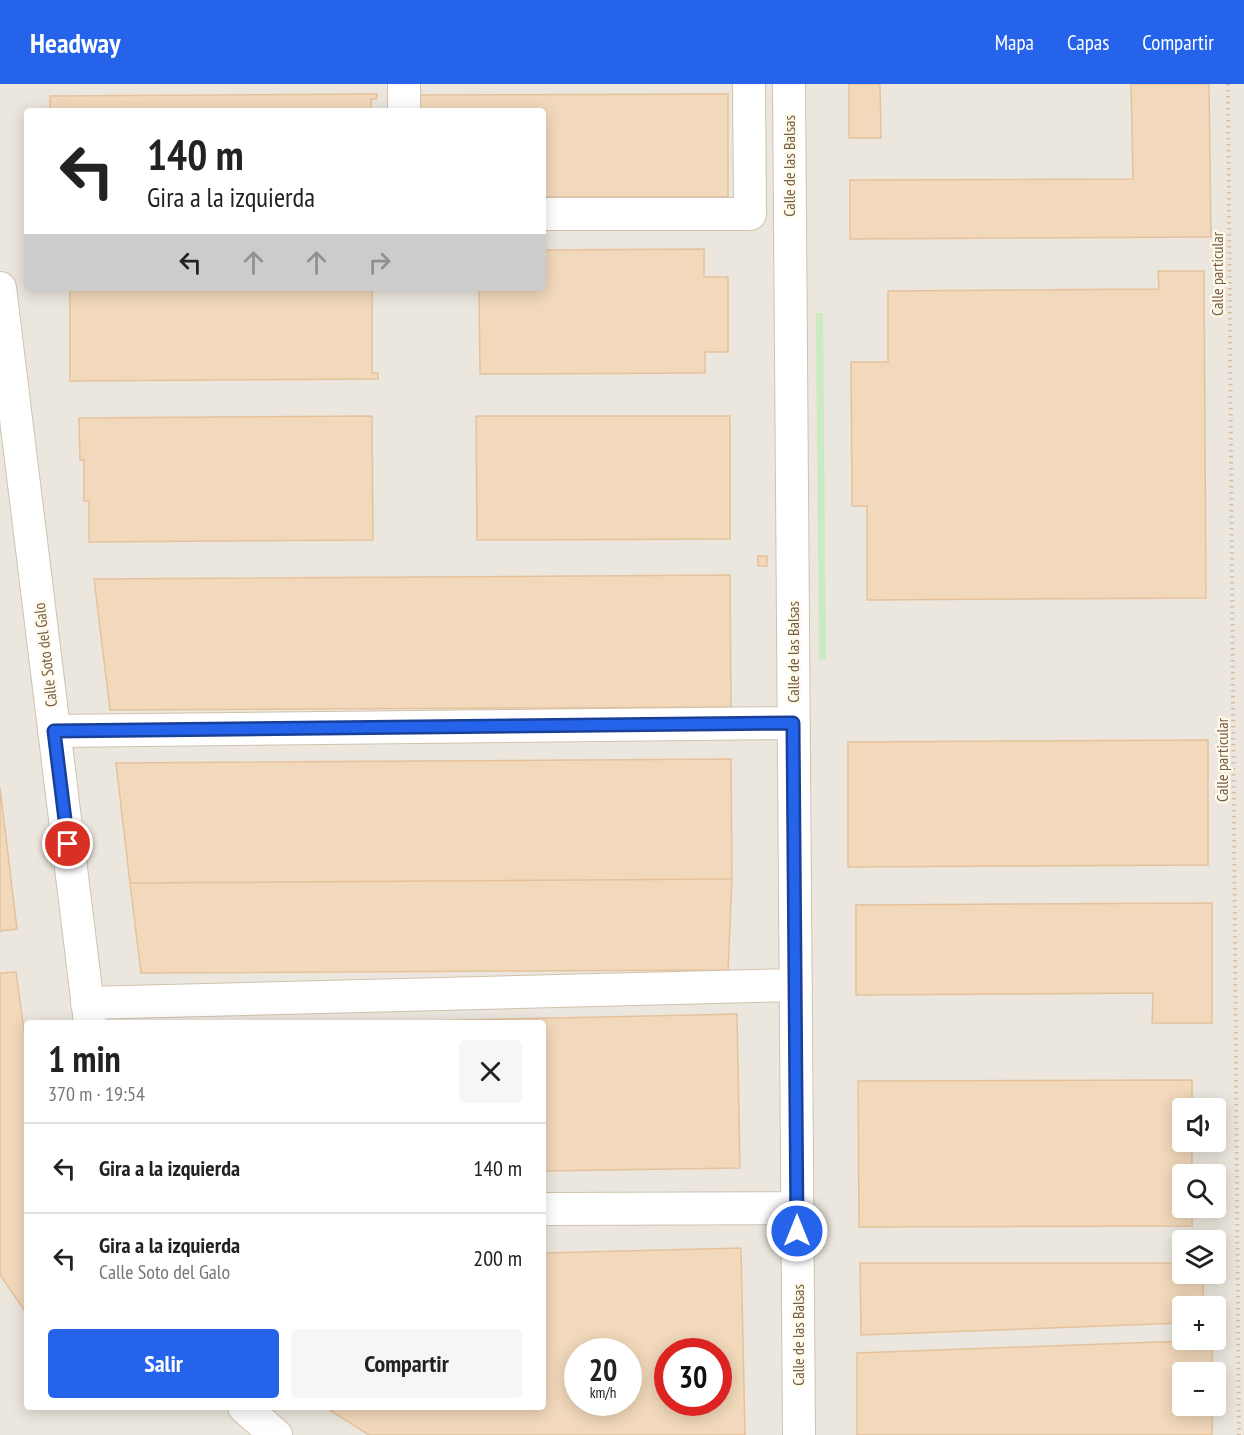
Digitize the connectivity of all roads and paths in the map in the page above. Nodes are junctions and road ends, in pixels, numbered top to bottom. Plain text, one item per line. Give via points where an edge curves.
1 (404, 84) edge
2 (749, 84) edge
3 (789, 84) edge
4 (1228, 84) edge
5 (404, 108) edge
6 (546, 214) edge
7 (0, 288) edge
8 (793, 723) junction
9 (54, 731) junction
10 (795, 985) junction
11 (89, 1013) edge
12 (797, 1208) junction
13 (546, 1209) edge
14 (247, 1410) edge
15 (276, 1435) edge
16 (799, 1435) edge
17 (1239, 1435) edge

1 - 5 street
2 - 6 street via 750,214
3 - 8 street, Calle de las Balsas
4 - 17 path, Calle particular
7 - 9 street, Calle Soto del Galo
8 - 9 street
8 - 10 street, Calle de las Balsas
9 - 11 street, Calle Soto del Galo
10 - 11 street
10 - 12 street, Calle de las Balsas
12 - 13 street
12 - 16 street, Calle de las Balsas
14 - 15 street

